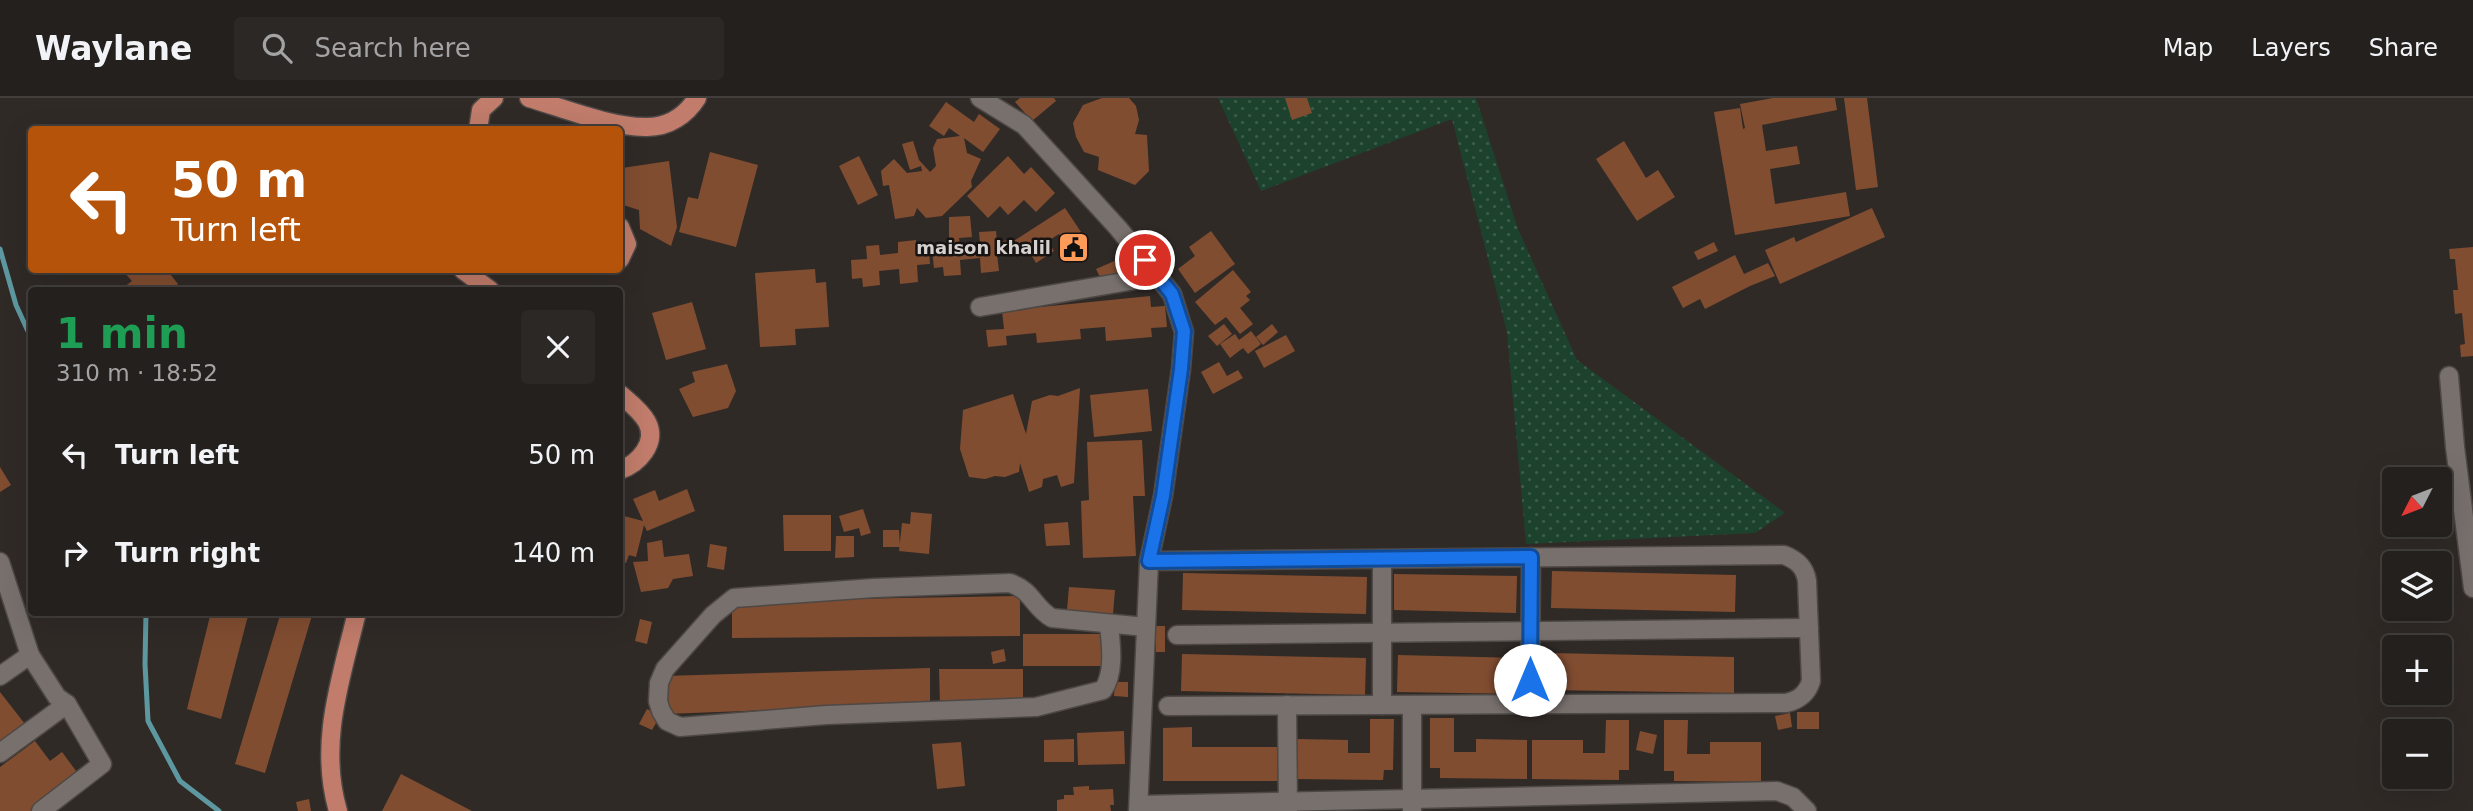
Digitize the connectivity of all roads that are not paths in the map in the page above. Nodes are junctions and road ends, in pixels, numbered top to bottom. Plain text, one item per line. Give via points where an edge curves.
1 (494, 98) edge
2 (530, 98) edge
3 (697, 98) edge
4 (980, 98) edge
5 (479, 126) edge
6 (623, 234) edge
7 (623, 253) edge
8 (467, 273) edge
9 (1158, 276) junction
10 (486, 287) edge
11 (980, 307) dead end
12 (2449, 376) dead end
13 (623, 397) edge
14 (2464, 447) edge
15 (623, 469) edge
16 (1531, 557) junction
17 (1382, 559) junction
18 (1149, 561) junction
19 (0, 562) edge
20 (2473, 588) edge
21 (6, 600) edge
22 (356, 616) edge
23 (1109, 625) junction
24 (1146, 627) junction
25 (1809, 628) junction
26 (1531, 631) junction
27 (1382, 633) junction
28 (1177, 635) dead end
29 (30, 654) junction
30 (0, 676) edge
31 (67, 704) junction
32 (1530, 704) junction
33 (1287, 705) junction
34 (1382, 705) junction
35 (1412, 705) junction
36 (1168, 706) dead end
37 (0, 753) edge
38 (1412, 805) edge
39 (1288, 806) edge
40 (1138, 808) edge
41 (41, 811) edge
42 (338, 811) edge
43 (1807, 811) edge

1 - 5 main road via 481,110
2 - 3 main road via 647,127 678,118
4 - 9 street via 1024,125
6 - 7 main road via 627,244
8 - 10 main road
9 - 11 street
9 - 18 street via 1172,294 1184,331 1163,496
12 - 14 street
13 - 15 main road via 641,414 650,434 640,458
14 - 20 street
16 - 17 street
16 - 25 street via 1784,555 1798,562 1806,574
16 - 26 street
17 - 18 street
17 - 27 street
18 - 24 street
19 - 21 street
21 - 29 street
22 - 42 main road via 330,736 329,768
23 - 23 street via 1052,618 1024,588 1010,583 734,598 665,669 658,701 667,721 680,727 826,715 1036,707 1103,690 1110,669
23 - 24 street
24 - 40 street
25 - 26 street
25 - 32 street via 1811,681 1805,694 1793,702
26 - 27 street
26 - 32 street
27 - 28 street
27 - 34 street
29 - 30 street
29 - 31 street via 57,697
31 - 37 street
31 - 41 street via 102,764
32 - 35 street
33 - 34 street
33 - 36 street
33 - 39 street
34 - 35 street
35 - 38 street
38 - 39 street
38 - 43 street via 1777,791 1793,797
39 - 40 street

